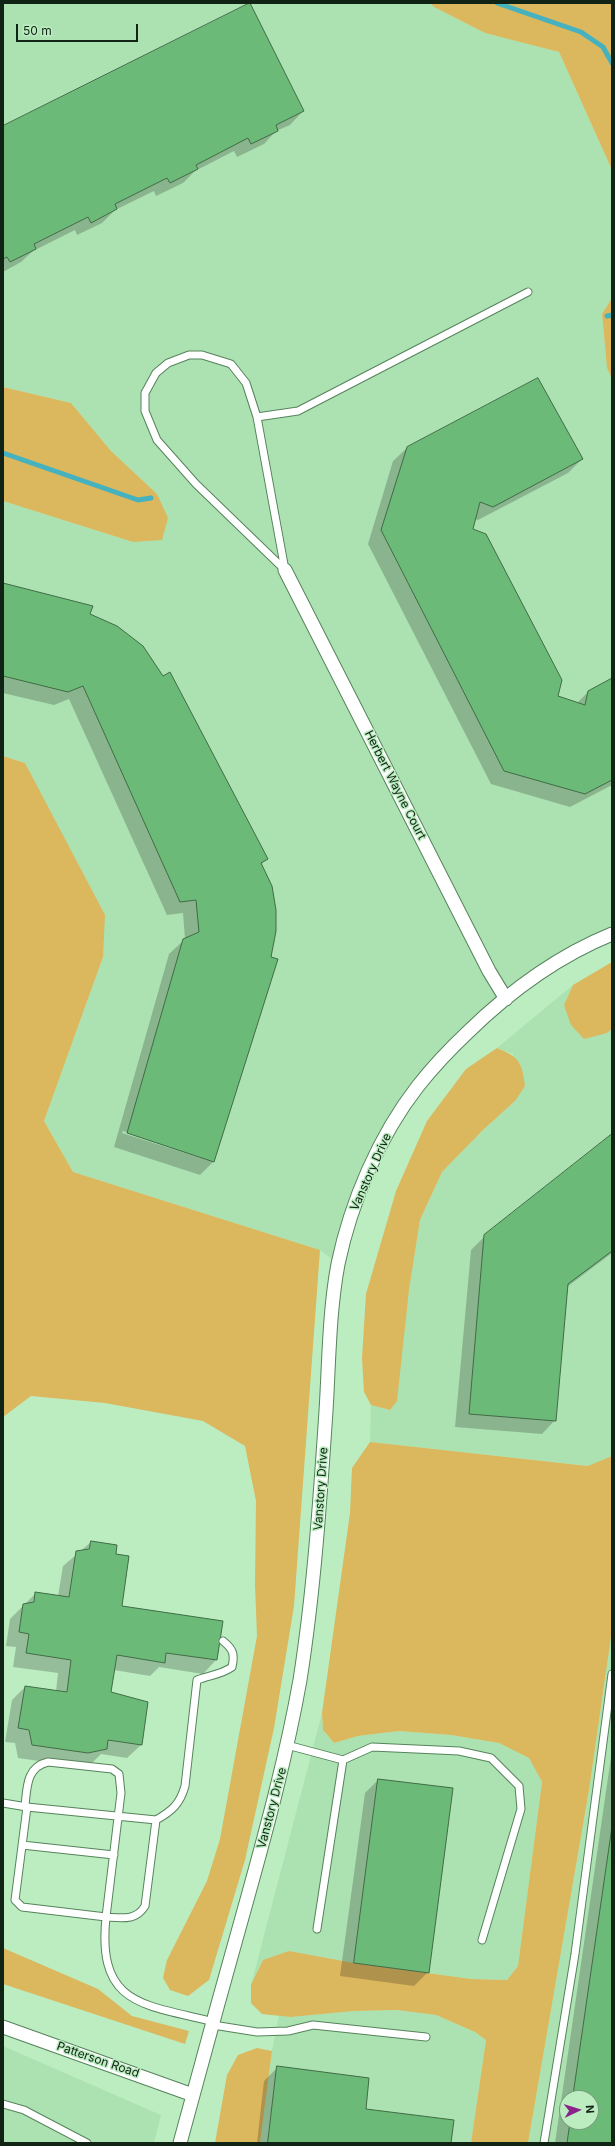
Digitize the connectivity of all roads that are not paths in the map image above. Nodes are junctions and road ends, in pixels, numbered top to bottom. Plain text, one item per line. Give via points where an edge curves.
1 (528, 292) dead end
2 (257, 417) junction
3 (286, 570) junction
4 (612, 934) edge
5 (506, 999) junction
6 (223, 1641) dead end
7 (612, 1674) edge
8 (287, 1746) junction
9 (343, 1760) junction
10 (3, 1803) edge
11 (26, 1806) junction
12 (118, 1816) junction
13 (156, 1820) junction
14 (22, 1844) junction
15 (114, 1855) junction
16 (106, 1917) junction
17 (317, 1929) dead end
18 (482, 1940) dead end
19 (213, 2023) junction
20 (3, 2027) edge
21 (426, 2037) dead end
22 (193, 2095) junction
23 (3, 2104) edge
24 (87, 2143) edge
25 (180, 2143) edge
26 (544, 2143) edge

1 - 2 lane via 298,411
2 - 3 lane
2 - 3 lane via 246,383 231,364 202,355 189,355 168,363 156,374 145,393 145,411 157,440 196,484
3 - 5 street, Herbert Wayne Court
4 - 5 street, Vanstory Drive via 542,971
5 - 8 street, Vanstory Drive via 443,1056 398,1115 380,1148 352,1217 338,1264 316,1553 300,1675
6 - 13 lane via 231,1647 235,1656 232,1667 222,1674 197,1680 180,1801 170,1813
7 - 26 lane via 575,1954
8 - 9 lane
8 - 19 street, Vanstory Drive via 278,1789
9 - 17 lane
9 - 18 lane via 372,1747 459,1751 491,1758 519,1786 521,1809
10 - 11 lane
11 - 12 lane
11 - 12 lane via 29,1775 34,1768 48,1762 112,1769 119,1774 122,1793
11 - 14 lane
12 - 13 lane
12 - 15 lane
13 - 16 lane via 145,1906 141,1913 134,1917
14 - 15 lane
14 - 16 lane via 15,1900 22,1907
15 - 16 lane
16 - 19 lane via 104,1940 108,1967 118,1986 134,2000
19 - 21 lane via 257,2032 288,2031 313,2025
19 - 22 street, Vanstory Drive
20 - 22 street, Patterson Road
22 - 25 street, Vanstory Drive
23 - 24 lane via 24,2110

